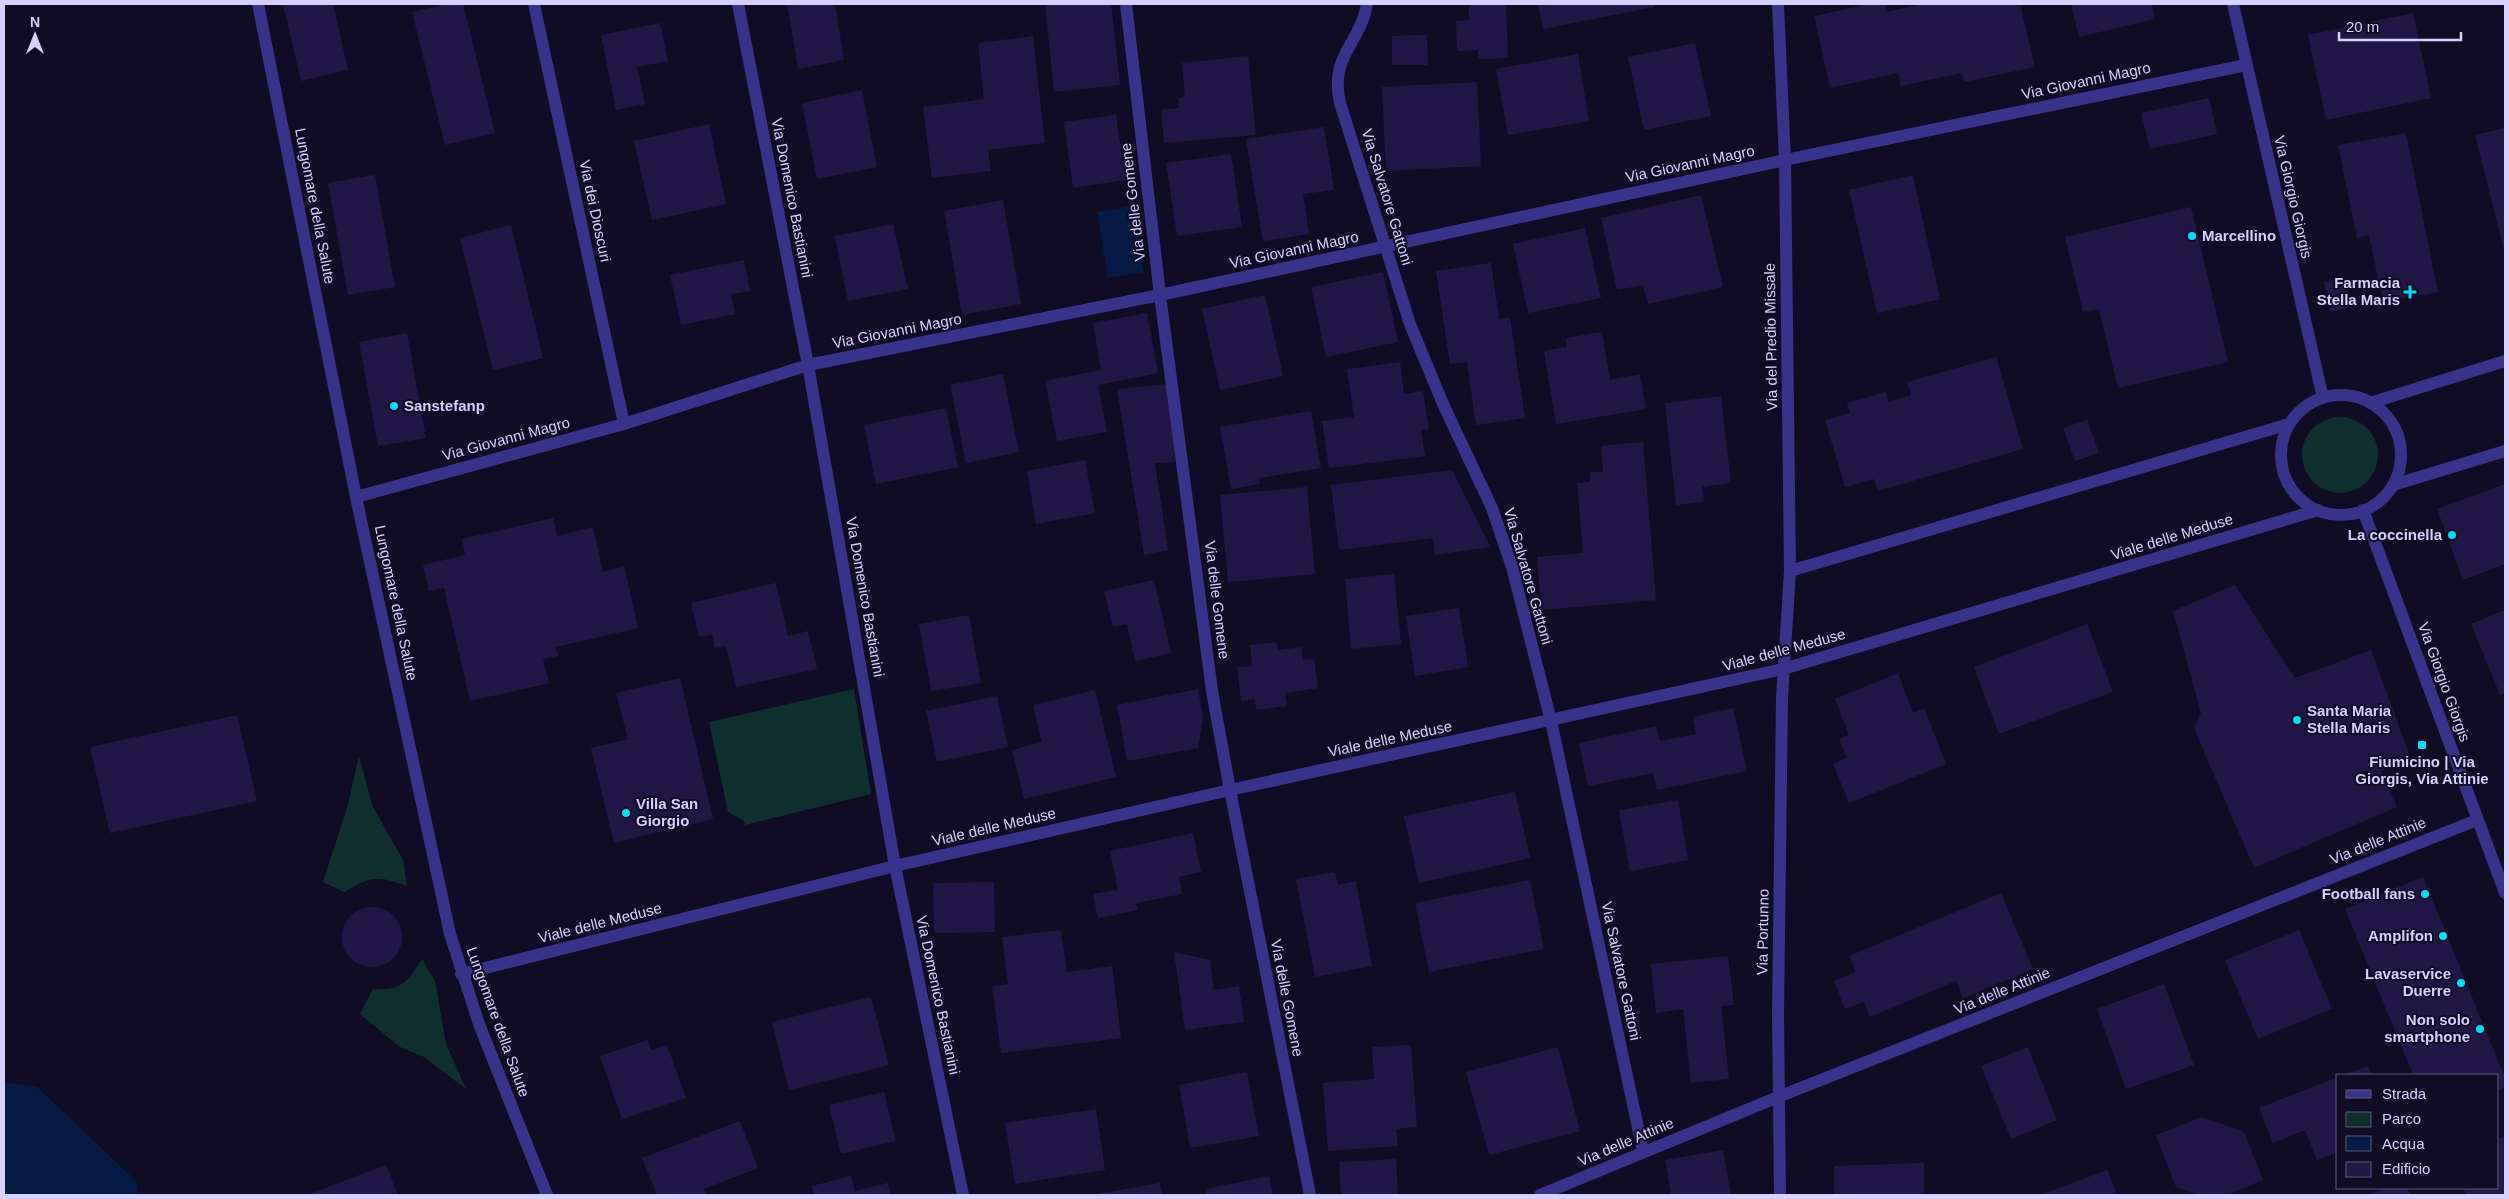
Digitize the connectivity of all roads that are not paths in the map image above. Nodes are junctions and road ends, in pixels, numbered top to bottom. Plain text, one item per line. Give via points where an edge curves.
1 (258, 4) edge
2 (534, 4) edge
3 (738, 4) edge
4 (1126, 4) edge
5 (1367, 4) edge
6 (1778, 4) edge
7 (2233, 4) edge
8 (2246, 64) junction
9 (1785, 160) junction
10 (1385, 247) junction
11 (1160, 295) junction
12 (2505, 361) edge
13 (808, 365) junction
14 (2323, 398) junction
15 (2370, 403) junction
16 (624, 424) junction
17 (2289, 424) junction
18 (2505, 451) edge
19 (2393, 484) junction
20 (356, 498) junction
21 (2318, 510) junction
22 (2363, 510) junction
23 (1790, 571) junction
24 (1783, 669) junction
25 (1551, 721) junction
26 (1230, 790) junction
27 (2477, 820) junction
28 (895, 866) junction
29 (2505, 894) edge
30 (461, 974) junction
31 (1778, 1097) junction
32 (1643, 1151) junction
33 (547, 1195) edge
34 (963, 1195) edge
35 (1310, 1195) edge
36 (1540, 1195) edge
37 (1780, 1195) edge

1 - 20 street, Lungomare della Salute
2 - 16 street, Via dei Dioscuri
3 - 13 street, Via Domenico Bastianini
4 - 11 street, Via delle Gomene
5 - 10 street, Via Salvatore Gattoni via 1359,28 1340,62 1338,92
6 - 9 street, Via del Predio Missale
7 - 8 street, Via Giorgio Giorgis
8 - 9 street, Via Giovanni Magro
8 - 14 street, Via Giorgio Giorgis
9 - 10 street, Via Giovanni Magro
9 - 23 street, Via del Predio Missale
10 - 11 street, Via Giovanni Magro
10 - 25 street, Via Salvatore Gattoni via 1428,368 1484,491 1505,546
11 - 13 street, Via Giovanni Magro
11 - 26 street, Via delle Gomene via 1212,691
12 - 15 street
13 - 16 street, Via Giovanni Magro
13 - 28 street, Via Domenico Bastianini
14 - 15 street via 2350,396
14 - 17 street via 2305,407
15 - 19 street via 2388,417 2398,436 2401,455
16 - 20 street, Via Giovanni Magro
17 - 21 street via 2282,443 2283,471 2298,497
17 - 23 street
18 - 19 street
19 - 22 street via 2381,500
20 - 30 street, Lungomare della Salute
21 - 22 street via 2338,515
21 - 24 street, Viale delle Meduse
22 - 27 street, Via Giorgio Giorgis
23 - 24 street, Via del Predio Missale
24 - 25 street, Viale delle Meduse
24 - 31 street, Via Portunno
25 - 26 street, Viale delle Meduse
25 - 32 street, Via Salvatore Gattoni
26 - 28 street, Viale delle Meduse
26 - 35 street, Via delle Gomene
27 - 29 street, Via Giorgio Giorgis
27 - 31 street, Via delle Attinie
28 - 30 street, Viale delle Meduse
28 - 34 street, Via Domenico Bastianini
30 - 33 street, Lungomare della Salute
31 - 32 street, Via delle Attinie
31 - 37 street, Via Portunno
32 - 36 street, Via delle Attinie

